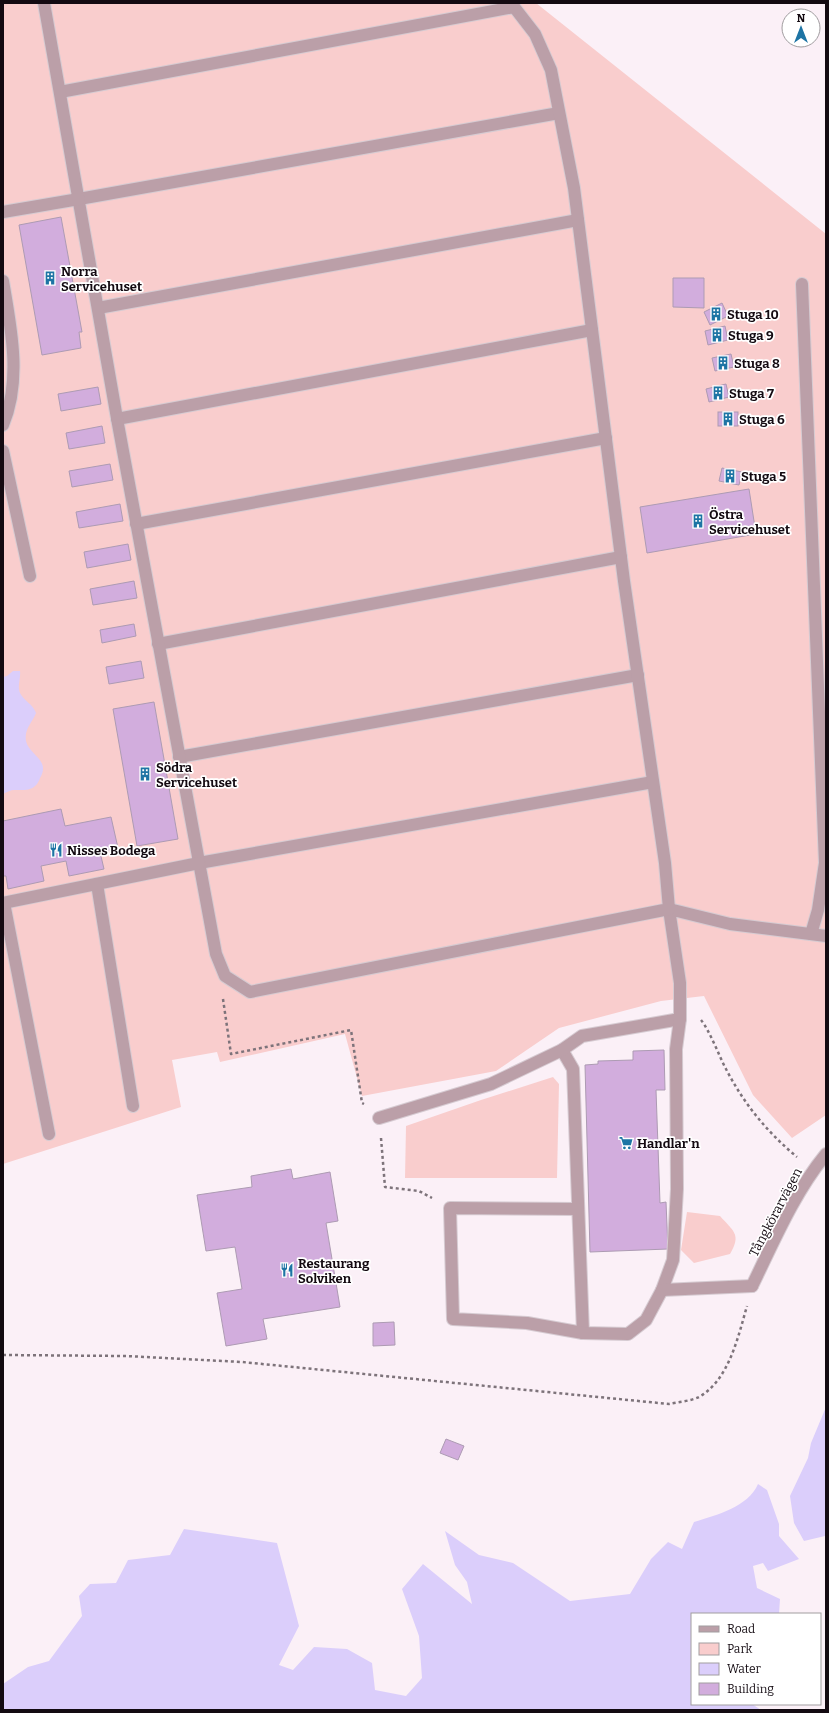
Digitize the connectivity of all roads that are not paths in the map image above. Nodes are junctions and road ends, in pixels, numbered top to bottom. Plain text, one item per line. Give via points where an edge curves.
1 (44, 3) edge
2 (512, 5) edge
3 (60, 92) junction
4 (559, 113) junction
5 (79, 199) junction
6 (3, 212) edge
7 (578, 220) junction
8 (3, 282) edge
9 (802, 284) dead end
10 (98, 308) junction
11 (592, 330) junction
12 (117, 419) junction
13 (3, 425) edge
14 (606, 438) junction
15 (3, 451) edge
16 (136, 524) junction
17 (621, 557) junction
18 (30, 576) dead end
19 (158, 644) junction
20 (638, 675) junction
21 (179, 757) junction
22 (653, 782) junction
23 (199, 863) junction
24 (98, 884) junction
25 (3, 903) edge
26 (669, 909) junction
27 (811, 934) junction
28 (826, 936) edge
29 (680, 1019) junction
30 (562, 1050) junction
31 (134, 1106) dead end
32 (379, 1118) road end
33 (50, 1134) dead end
34 (826, 1154) edge
35 (578, 1210) junction
36 (662, 1290) junction
37 (583, 1333) junction

1 - 3 street
2 - 3 street
2 - 4 street via 535,34 551,70
3 - 5 street
4 - 5 street
4 - 7 street
5 - 6 street
5 - 10 street
7 - 10 street
7 - 11 street
8 - 13 street via 14,378
9 - 27 street via 825,863 818,910
10 - 12 street
11 - 12 street
11 - 14 street
12 - 16 street
14 - 16 street
14 - 17 street
15 - 18 street
16 - 19 street
17 - 19 street
17 - 20 street
19 - 21 street
20 - 21 street
20 - 22 street
21 - 23 street
22 - 23 street
22 - 26 street
23 - 24 street
23 - 26 street via 216,954 225,976 250,992
24 - 25 street
24 - 31 street
25 - 33 street
26 - 27 street via 730,924
26 - 29 street via 680,984
27 - 28 street
29 - 30 street via 582,1036
29 - 36 street via 676,1049 677,1189 673,1260
30 - 32 street via 491,1084
30 - 35 street via 573,1069
34 - 36 street, Tångkörarvägen via 797,1195 752,1286
35 - 37 street
35 - 37 street via 450,1208 453,1319 527,1323
36 - 37 street via 646,1320 628,1334

